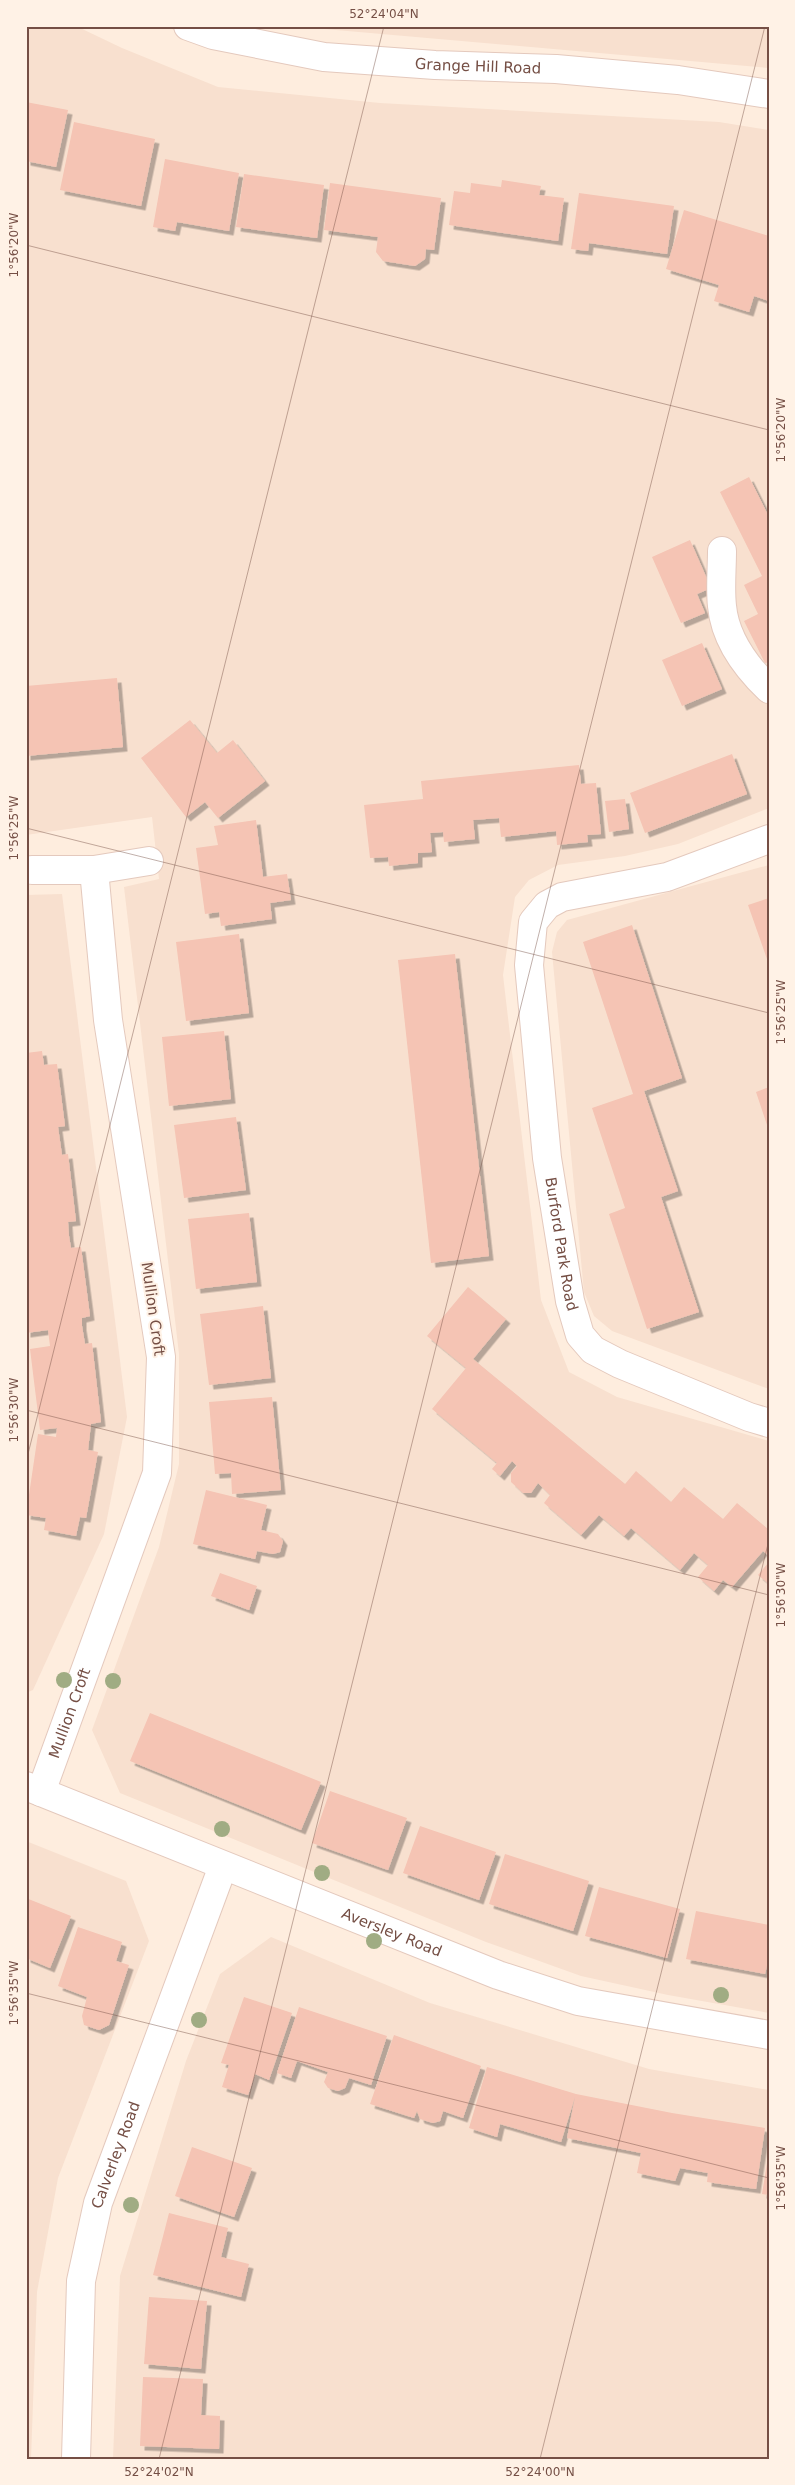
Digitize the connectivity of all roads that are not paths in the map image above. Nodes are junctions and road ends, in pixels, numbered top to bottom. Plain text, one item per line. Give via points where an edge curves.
1 (188, 26) edge
2 (769, 94) edge
3 (722, 551) dead end
4 (769, 689) edge
5 (769, 838) edge
6 (149, 861) dead end
7 (32, 870) dead end
8 (94, 870) junction
9 (769, 1423) edge
10 (34, 1789) edge
11 (222, 1866) junction
12 (769, 2035) edge
13 (76, 2459) edge

1 - 2 street, Grange Hill Road via 213,35 324,56 678,80
3 - 4 street via 722,607 732,642 752,672
5 - 9 street, Burford Park Road via 667,877 562,896 547,904 533,922 529,965 547,1158 570,1301 580,1335 593,1350 620,1364
6 - 8 street
7 - 8 street
8 - 10 street, Mullion Croft via 108,1020 162,1357 156,1473
10 - 11 street, Aversley Road
11 - 12 street, Aversley Road via 498,1975 578,2002
11 - 13 street, Calverley Road via 98,2203 81,2280

